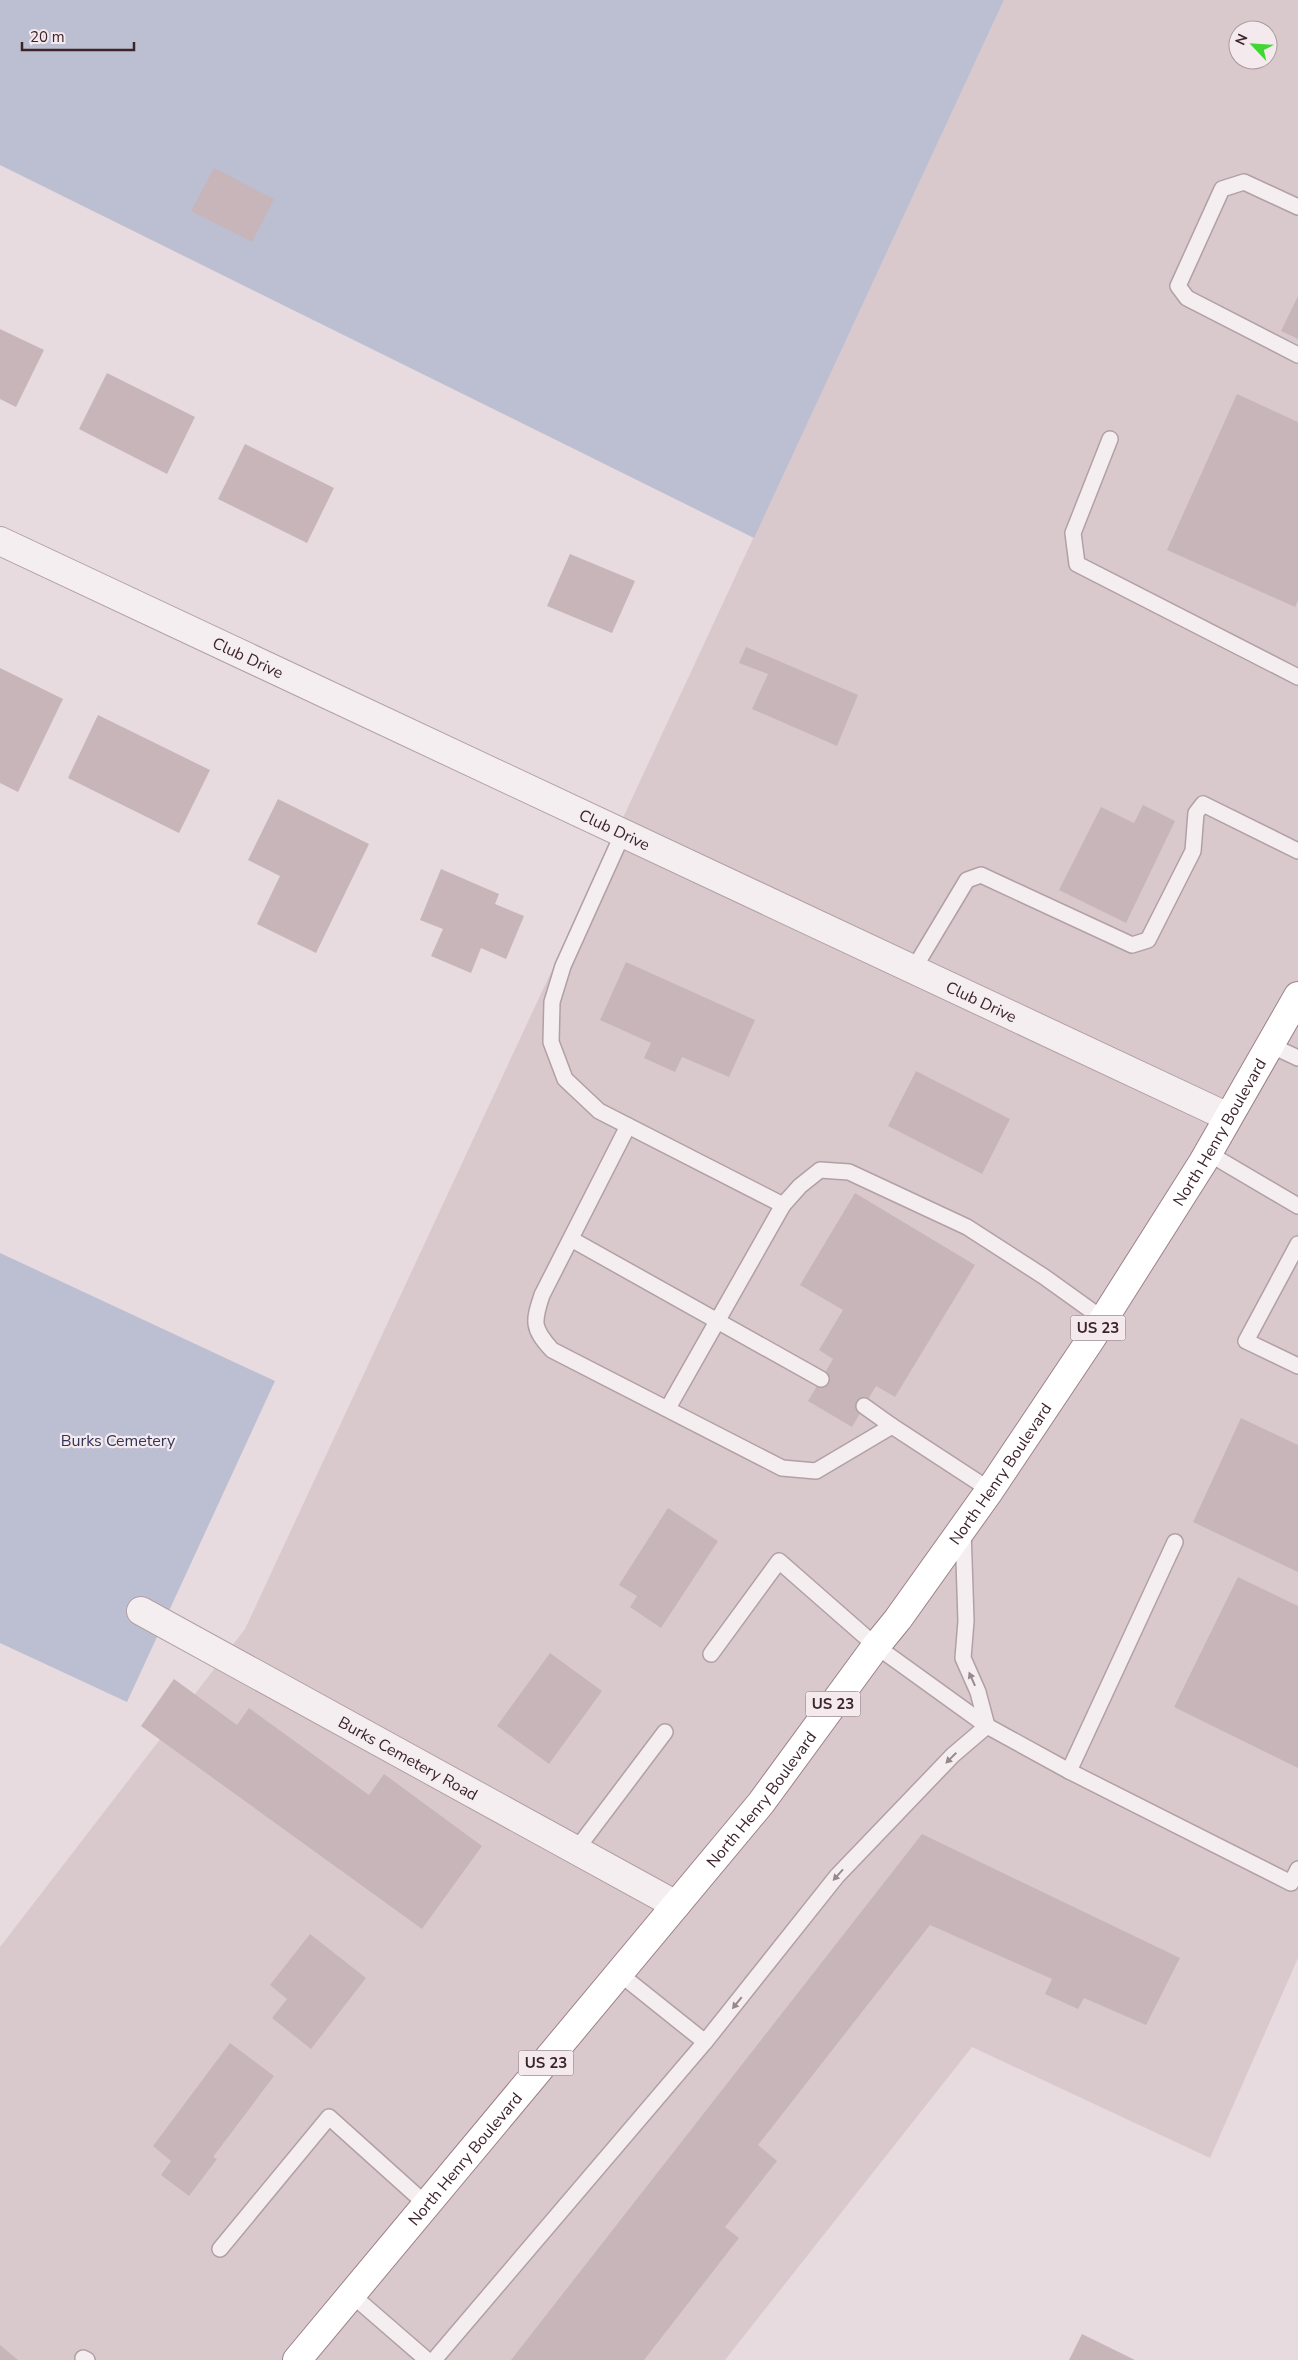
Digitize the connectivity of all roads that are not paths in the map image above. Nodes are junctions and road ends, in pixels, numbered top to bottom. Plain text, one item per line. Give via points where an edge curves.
1 (1298, 207) edge
2 (1298, 355) edge
3 (1110, 439) dead end
4 (0, 541) edge
5 (1298, 677) edge
6 (623, 833) junction
7 (1298, 851) edge
8 (914, 970) junction
9 (1298, 996) edge
10 (1270, 1045) junction
11 (1298, 1058) edge
12 (1228, 1117) junction
13 (628, 1126) junction
14 (1208, 1153) junction
15 (783, 1205) junction
16 (1298, 1206) edge
17 (571, 1239) junction
18 (1298, 1244) edge
19 (1103, 1319) junction
20 (718, 1322) junction
21 (1298, 1366) edge
22 (821, 1379) dead end
23 (864, 1406) dead end
24 (668, 1408) junction
25 (892, 1426) junction
26 (990, 1490) junction
27 (963, 1528) junction
28 (1175, 1542) dead end
29 (141, 1611) dead end
30 (876, 1646) junction
31 (711, 1654) dead end
32 (987, 1726) junction
33 (665, 1732) dead end
34 (1069, 1771) junction
35 (576, 1850) junction
36 (1298, 1869) edge
37 (676, 1905) junction
38 (620, 1974) junction
39 (705, 2042) junction
40 (428, 2206) junction
41 (220, 2249) dead end
42 (352, 2295) junction
43 (297, 2360) edge
44 (427, 2360) edge
45 (434, 2360) edge

1 - 2 lane via 1244,182 1222,190 1178,286 1187,298
3 - 5 lane via 1073,533 1076,564
4 - 6 street, Club Drive
6 - 8 street, Club Drive
6 - 13 lane via 563,966 552,1002 551,1042 565,1079 599,1111
7 - 8 lane via 1203,804 1196,813 1193,851 1148,940 1132,945 981,875 967,880
8 - 12 street, Club Drive
9 - 10 highway, North Henry Boulevard / US 23
10 - 11 lane
10 - 12 highway, North Henry Boulevard / US 23
12 - 14 highway, North Henry Boulevard / US 23
13 - 15 lane
13 - 17 lane
14 - 16 lane
14 - 19 highway, North Henry Boulevard / US 23
15 - 19 lane via 820,1170 849,1172 967,1226
15 - 20 lane
17 - 20 lane
17 - 24 lane via 542,1295 534,1319 542,1338 552,1350
18 - 21 lane via 1246,1341
19 - 26 highway, North Henry Boulevard / US 23
20 - 22 lane
20 - 24 lane
23 - 25 lane
24 - 25 lane via 782,1468 816,1471
25 - 26 lane
26 - 27 highway, North Henry Boulevard / US 23
27 - 30 highway, North Henry Boulevard / US 23
32 -> 27 lane via 978,1692 963,1658 966,1621
28 - 34 lane
29 - 35 street, Burks Cemetery Road
30 - 31 lane via 779,1561
30 - 32 lane
30 - 37 highway, North Henry Boulevard / US 23 via 761,1803
32 - 34 lane
32 -> 39 lane via 953,1755 837,1876
33 - 35 lane
34 - 36 lane via 1290,1883
35 - 37 street, Burks Cemetery Road
37 - 38 highway, North Henry Boulevard / US 23
38 - 39 lane
38 - 40 highway, North Henry Boulevard / US 23
39 - 45 lane
40 - 41 lane via 329,2117
40 - 42 highway, North Henry Boulevard / US 23
42 - 43 highway, North Henry Boulevard / US 23
42 - 44 lane

